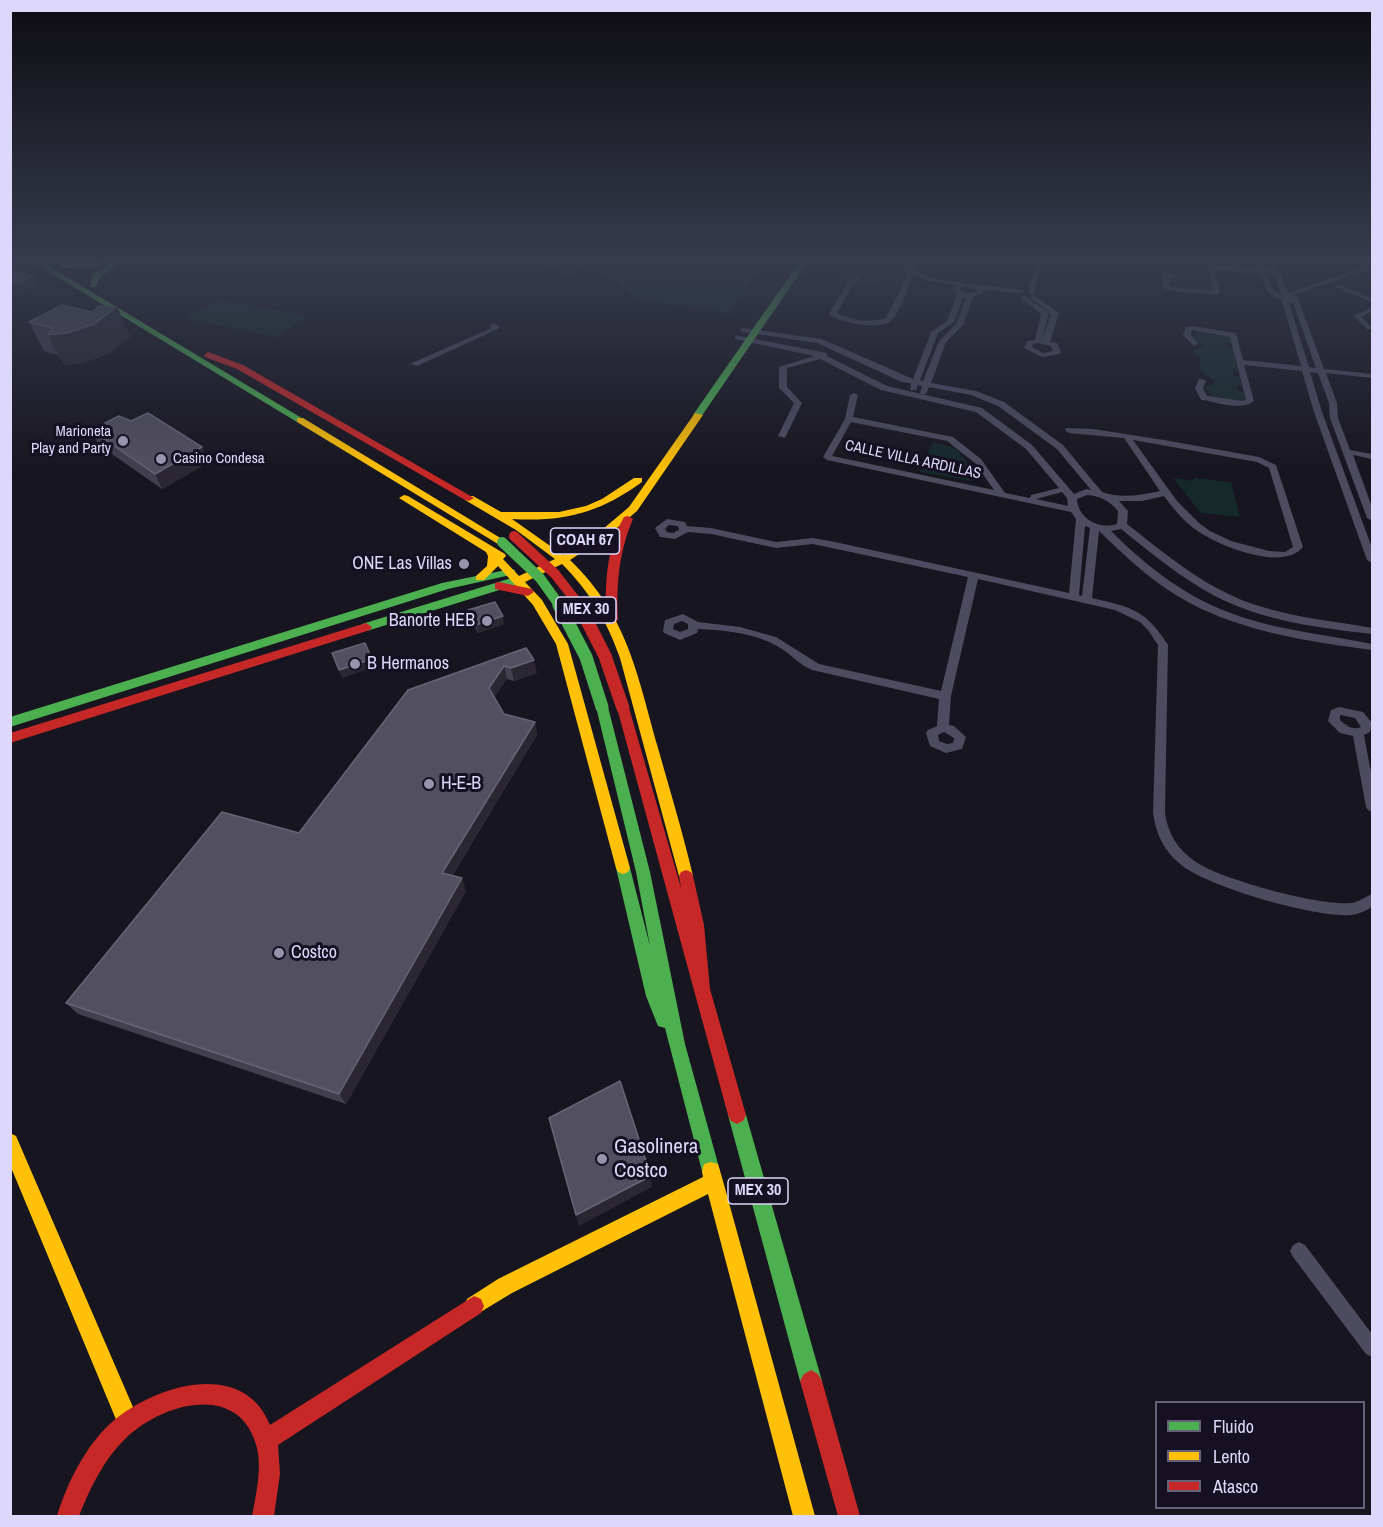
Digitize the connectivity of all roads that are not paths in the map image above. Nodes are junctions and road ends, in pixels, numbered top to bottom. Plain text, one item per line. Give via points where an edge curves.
1 (152, 332) edge
2 (171, 332) edge
3 (486, 332) edge
4 (936, 332) edge
5 (952, 332) edge
6 (1043, 332) edge
7 (1046, 332) edge
8 (1189, 332) edge
9 (1222, 332) edge
10 (1296, 332) edge
11 (1308, 332) edge
12 (747, 334) junction
13 (1194, 344) dead end
14 (839, 349) junction
15 (189, 355) junction
16 (208, 355) junction
17 (822, 356) junction
18 (414, 364) dead end
19 (1240, 364) junction
20 (1308, 371) junction
21 (1323, 373) junction
22 (1354, 376) junction
23 (1372, 376) edge
24 (1202, 381) dead end
25 (1372, 381) edge
26 (915, 382) junction
27 (926, 384) junction
28 (911, 394) junction
29 (854, 395) dead end
30 (922, 396) junction
31 (849, 419) junction
32 (1069, 430) dead end
33 (782, 436) dead end
34 (1127, 437) junction
35 (1348, 455) junction
36 (1372, 456) edge
37 (1372, 462) edge
38 (638, 480) junction
39 (1064, 489) junction
40 (1168, 492) junction
41 (1001, 494) junction
42 (1099, 494) junction
43 (1021, 498) junction
44 (1072, 498) junction
45 (1109, 498) junction
46 (1144, 500) junction
47 (1177, 503) junction
48 (633, 508) junction
49 (1121, 509) junction
50 (1073, 510) junction
51 (496, 514) junction
52 (1081, 518) junction
53 (1372, 518) edge
54 (1122, 525) junction
55 (1099, 527) junction
56 (684, 529) dead end
57 (537, 538) junction
58 (492, 554) junction
59 (562, 558) junction
60 (1372, 560) edge
61 (1077, 566) junction
62 (1090, 568) junction
63 (974, 575) junction
64 (514, 576) junction
65 (481, 583) junction
66 (586, 585) junction
67 (499, 586) junction
68 (528, 592) junction
69 (1080, 598) junction
70 (538, 603) junction
71 (612, 622) junction
72 (695, 625) dead end
73 (1372, 632) edge
74 (1372, 646) edge
75 (945, 696) junction
76 (10, 722) edge
77 (943, 728) dead end
78 (1358, 733) dead end
79 (10, 738) edge
80 (1372, 807) edge
81 (1372, 900) edge
82 (702, 992) junction
83 (677, 1044) junction
84 (10, 1142) edge
85 (714, 1181) junction
86 (1299, 1251) dead end
87 (1372, 1348) edge
88 (128, 1421) junction
89 (266, 1440) junction
90 (68, 1516) edge
91 (263, 1516) edge
92 (804, 1516) edge
93 (849, 1516) edge

1 - 15 main road, MEX 30
2 - 16 main road, MEX 30
3 - 18 street
4 - 26 street
5 - 27 street via 943,341
6 - 7 street via 1042,342
8 - 13 street
9 - 19 street via 1233,335
10 - 20 street
11 - 21 street
12 - 14 street via 819,341
12 - 17 street
12 - 38 main road, COAH 67
12 - 48 main road, COAH 67
14 - 17 street
14 - 26 street
15 - 58 main road via 199,370
15 - 83 main road, MEX 30, bridge via 502,542 552,589 572,620 591,670 644,872
16 - 51 main road via 240,367
16 - 82 main road, MEX 30, bridge via 514,536 567,581 585,609 608,661
17 - 28 street via 884,388
17 - 33 street via 787,364 781,370 783,388 798,403
19 - 20 street
19 - 24 street via 1248,404 1203,398 1199,388
20 - 21 street
20 - 60 street via 1318,412
21 - 22 street
21 - 35 street
22 - 23 street
22 - 25 street
26 - 27 street
26 - 28 street
27 - 30 street
27 - 42 street via 973,393 1001,404 1060,447
28 - 30 street
29 - 31 street, CALLE VILLA ARDILLAS
30 - 39 street via 966,405 989,416 1038,456
31 - 41 street, CALLE VILLA ARDILLAS via 950,439 978,461
31 - 41 street, CALLE VILLA ARDILLAS via 827,457
32 - 34 street
34 - 40 street
34 - 47 street via 1268,463 1274,467 1299,547 1290,554 1278,555 1231,544 1197,526
35 - 36 street
35 - 37 street
35 - 53 street
38 - 51 main road via 608,504 586,513 553,518
38 - 59 main road, COAH 67 via 605,525
39 - 43 street, CALLE VILLA ARDILLAS
39 - 44 street
40 - 46 street
40 - 47 street
41 - 43 street, CALLE VILLA ARDILLAS
42 - 44 street via 1086,492
42 - 45 street
43 - 50 street, CALLE VILLA ARDILLAS
44 - 50 street
45 - 46 street
45 - 49 street
46 - 47 street
46 - 49 street
48 - 59 main road, COAH 67 via 599,540
48 - 71 main road via 613,561
49 - 54 street
50 - 52 street
51 - 57 main road
52 - 55 street
52 - 61 street
54 - 55 street
54 - 73 street via 1191,577 1238,603
55 - 62 street
55 - 74 street via 1158,577 1206,607 1256,624
56 - 63 street via 776,545 819,542
57 - 58 main road via 536,544 521,555
57 - 59 main road
58 - 64 main road
58 - 65 main road via 492,567
59 - 64 main road, COAH 67
59 - 66 main road
61 - 62 street
61 - 69 street
62 - 69 street
63 - 69 street
63 - 75 street
64 - 65 main road, COAH 67
64 - 67 main road, COAH 67
64 - 68 main road
65 - 67 main road, COAH 67
65 - 76 main road, COAH 67 via 426,592
65 - 79 main road, COAH 67
66 - 70 main road via 569,581 549,585 538,597
66 - 71 main road
67 - 68 main road
68 - 70 main road
69 - 81 street via 1136,615 1152,628 1163,645 1159,813 1160,827 1173,850 1206,875 1243,887 1330,908 1350,909
70 - 83 main road via 558,636 574,680 654,996
71 - 82 main road via 687,879 698,926
72 - 75 street via 772,640 816,667
75 - 77 street
78 - 80 street
82 - 93 main road, MEX 30
83 - 85 main road, MEX 30
84 - 88 main road
85 - 89 main road via 505,1286
85 - 92 main road, MEX 30
86 - 87 street
88 - 89 main road via 162,1400 196,1391 226,1395 250,1412
88 - 90 main road via 99,1453 78,1488
89 - 91 main road via 270,1478

